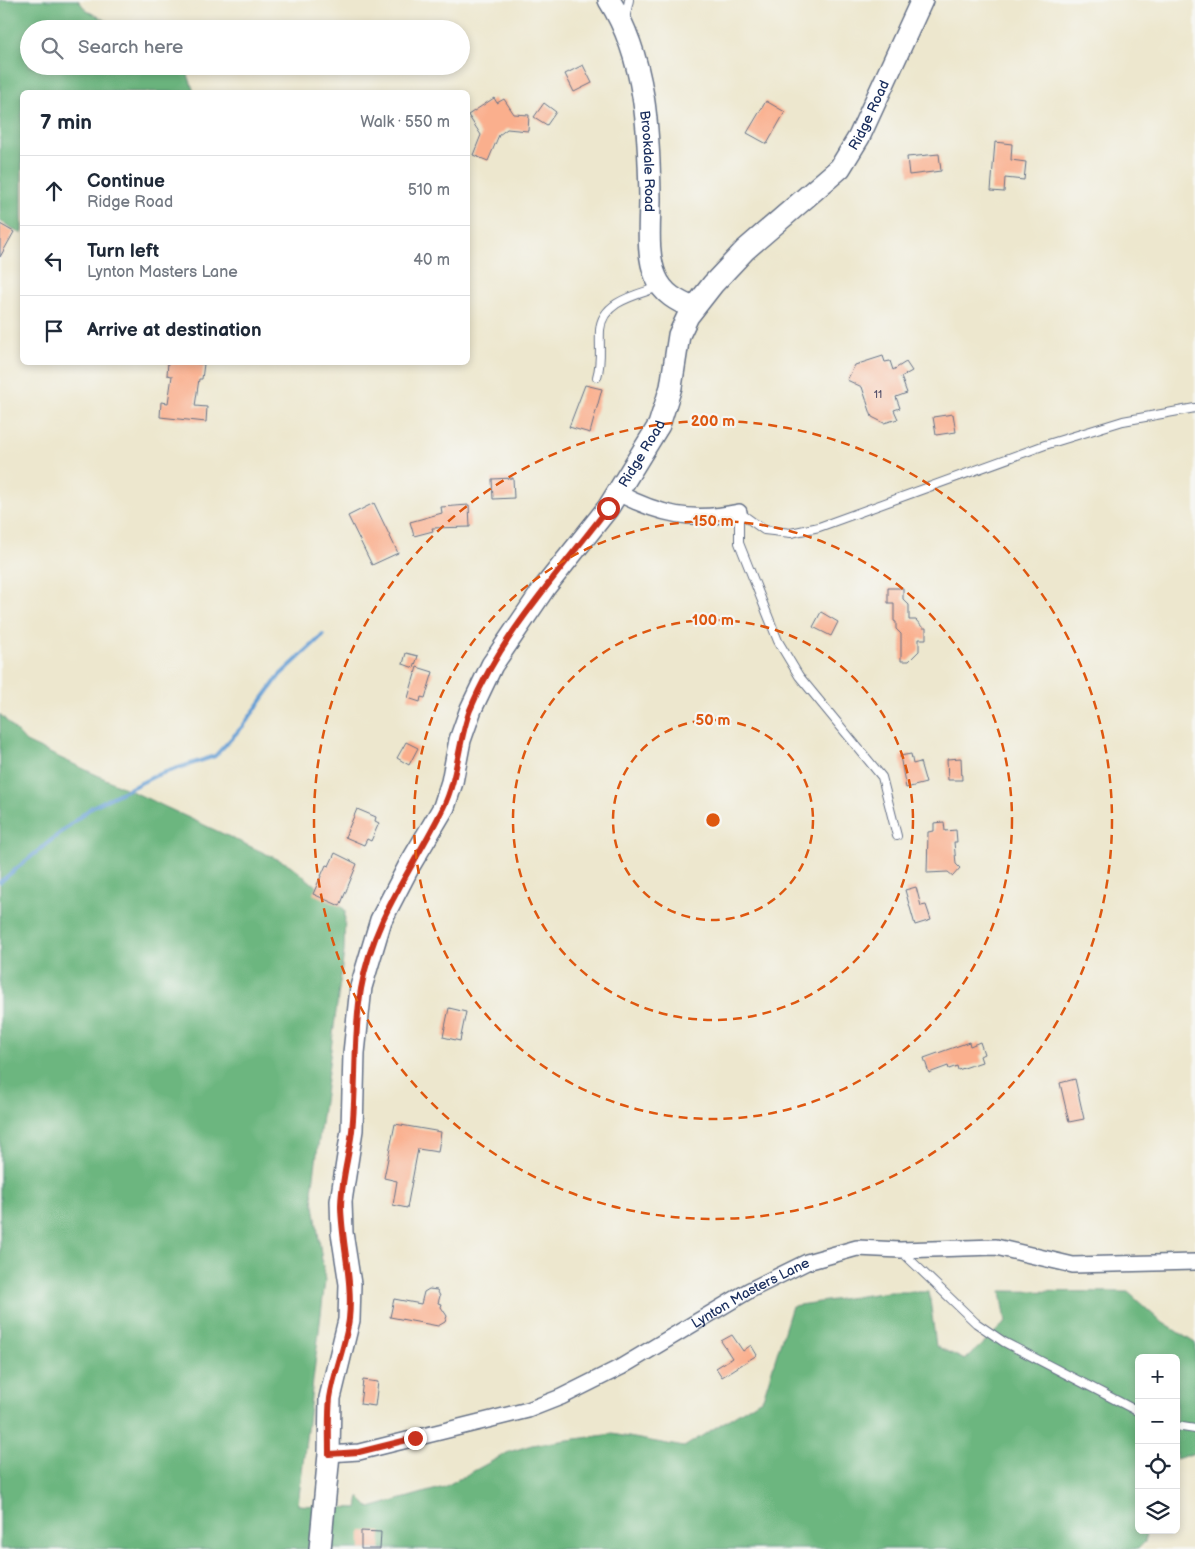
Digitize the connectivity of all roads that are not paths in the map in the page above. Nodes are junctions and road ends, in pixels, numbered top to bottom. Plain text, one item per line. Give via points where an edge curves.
1 (610, 0) edge
2 (629, 0) edge
3 (922, 0) edge
4 (624, 26) junction
5 (661, 286) junction
6 (693, 308) junction
7 (597, 377) dead end
8 (1195, 408) edge
9 (618, 494) junction
10 (739, 512) junction
11 (897, 836) dead end
12 (900, 1250) junction
13 (1195, 1262) edge
14 (1135, 1410) edge
15 (1180, 1427) edge
16 (1195, 1429) edge
17 (329, 1454) junction
18 (320, 1549) edge

1 - 4 street, Brookdale Road
2 - 4 lane
3 - 6 street, Ridge Road via 859,137 840,168 745,250
4 - 5 street, Brookdale Road via 635,58 644,105 651,256 654,273
5 - 6 street via 675,299
5 - 7 lane via 611,307 600,328 601,356
6 - 9 street, Ridge Road via 679,335 664,412
8 - 10 lane via 1124,421 1045,445 819,527 791,533 764,530
9 - 10 street via 676,515 712,518
9 - 17 street, Ridge Road via 545,586 492,665 460,740 444,807 405,874 381,920 375,939 361,987 354,1053 352,1130 341,1201 350,1284 349,1320 330,1398
10 - 11 lane via 740,543 778,641 799,676 882,777
12 - 13 street, Lynton Masters Lane via 996,1247 1073,1264
12 - 14 lane via 976,1323 1004,1342
12 - 17 street, Lynton Masters Lane via 857,1248 806,1262 750,1290 589,1385 528,1410 359,1452
15 - 16 lane
17 - 18 street, Ridge Road

